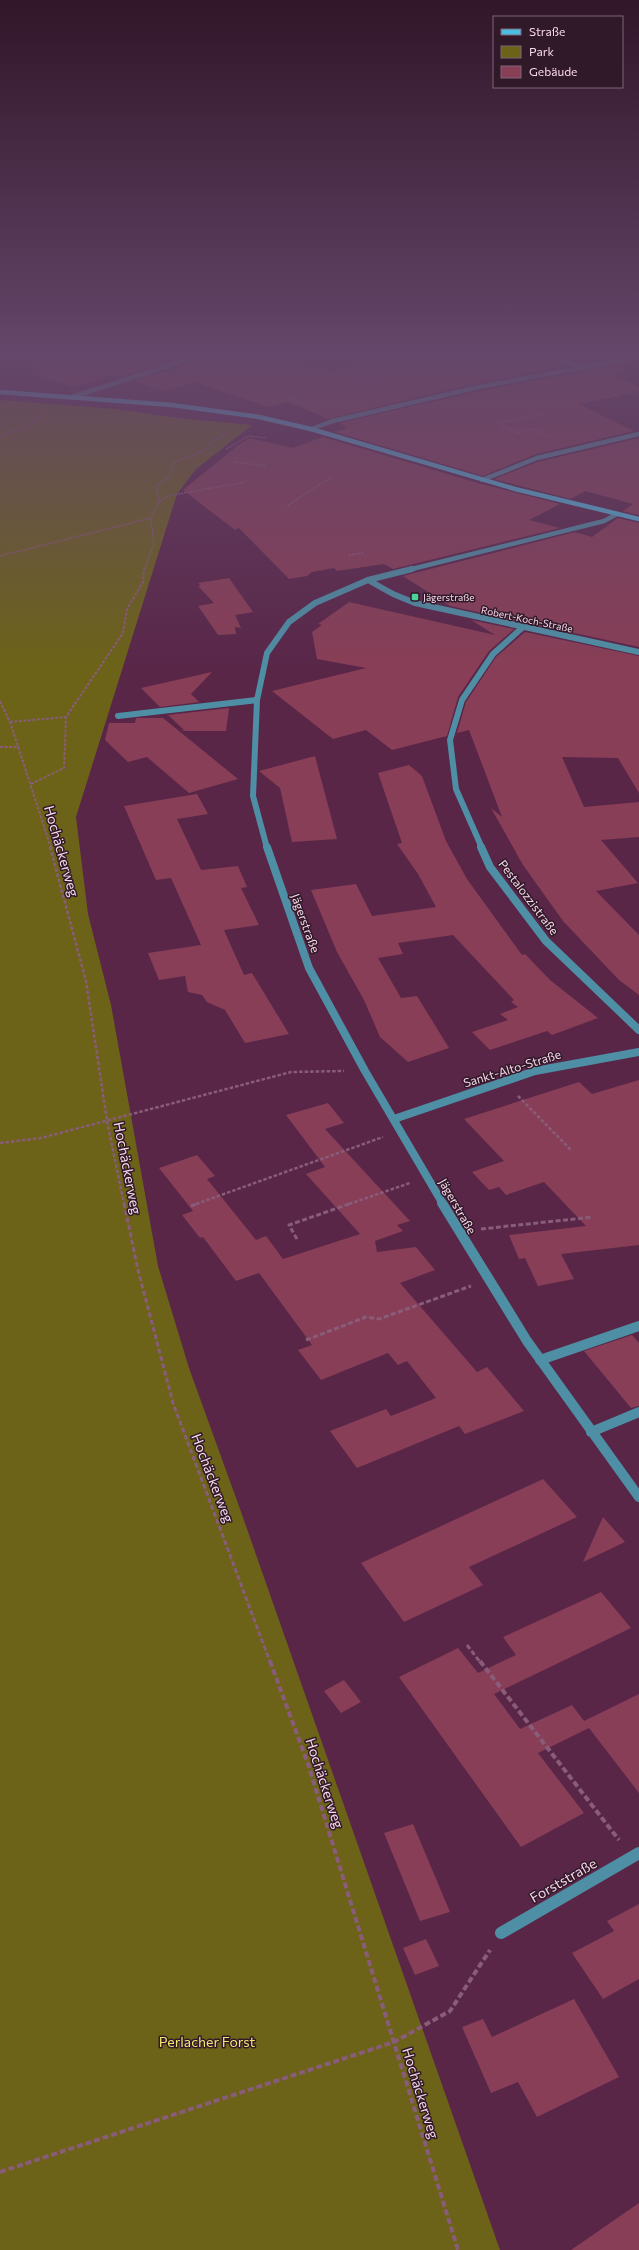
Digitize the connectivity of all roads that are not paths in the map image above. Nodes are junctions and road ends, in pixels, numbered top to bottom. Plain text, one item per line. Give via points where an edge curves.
1 (408, 458) edge
2 (536, 458) edge
3 (482, 480) junction
4 (617, 514) junction
5 (639, 519) edge
6 (368, 580) junction
7 (523, 627) junction
8 (639, 652) edge
9 (257, 700) junction
10 (118, 716) dead end
11 (639, 1030) edge
12 (639, 1052) edge
13 (394, 1119) junction
14 (639, 1326) edge
15 (540, 1360) junction
16 (639, 1412) edge
17 (592, 1432) junction
18 (639, 1497) edge
19 (635, 1855) edge
20 (501, 1933) road end

1 - 3 main road
2 - 3 street
3 - 4 main road
4 - 5 main road
4 - 6 street, Jägerstraße via 604,522
6 - 7 street, Robert-Koch-Straße via 415,603
6 - 9 street, Jägerstraße via 316,603 289,622 267,653
7 - 8 street, Robert-Koch-Straße
7 - 11 street, Pestalozzistraße via 493,654 462,700 450,740 456,789 490,867 546,941
9 - 10 street
9 - 13 street, Jägerstraße via 252,796 270,859 309,968
12 - 13 street, Sankt-Alto-Straße via 569,1064 504,1081
13 - 15 street, Jägerstraße via 488,1280
14 - 15 street
15 - 17 street, Jägerstraße
16 - 17 street
17 - 18 street, Jägerstraße
19 - 20 street, Forststraße

